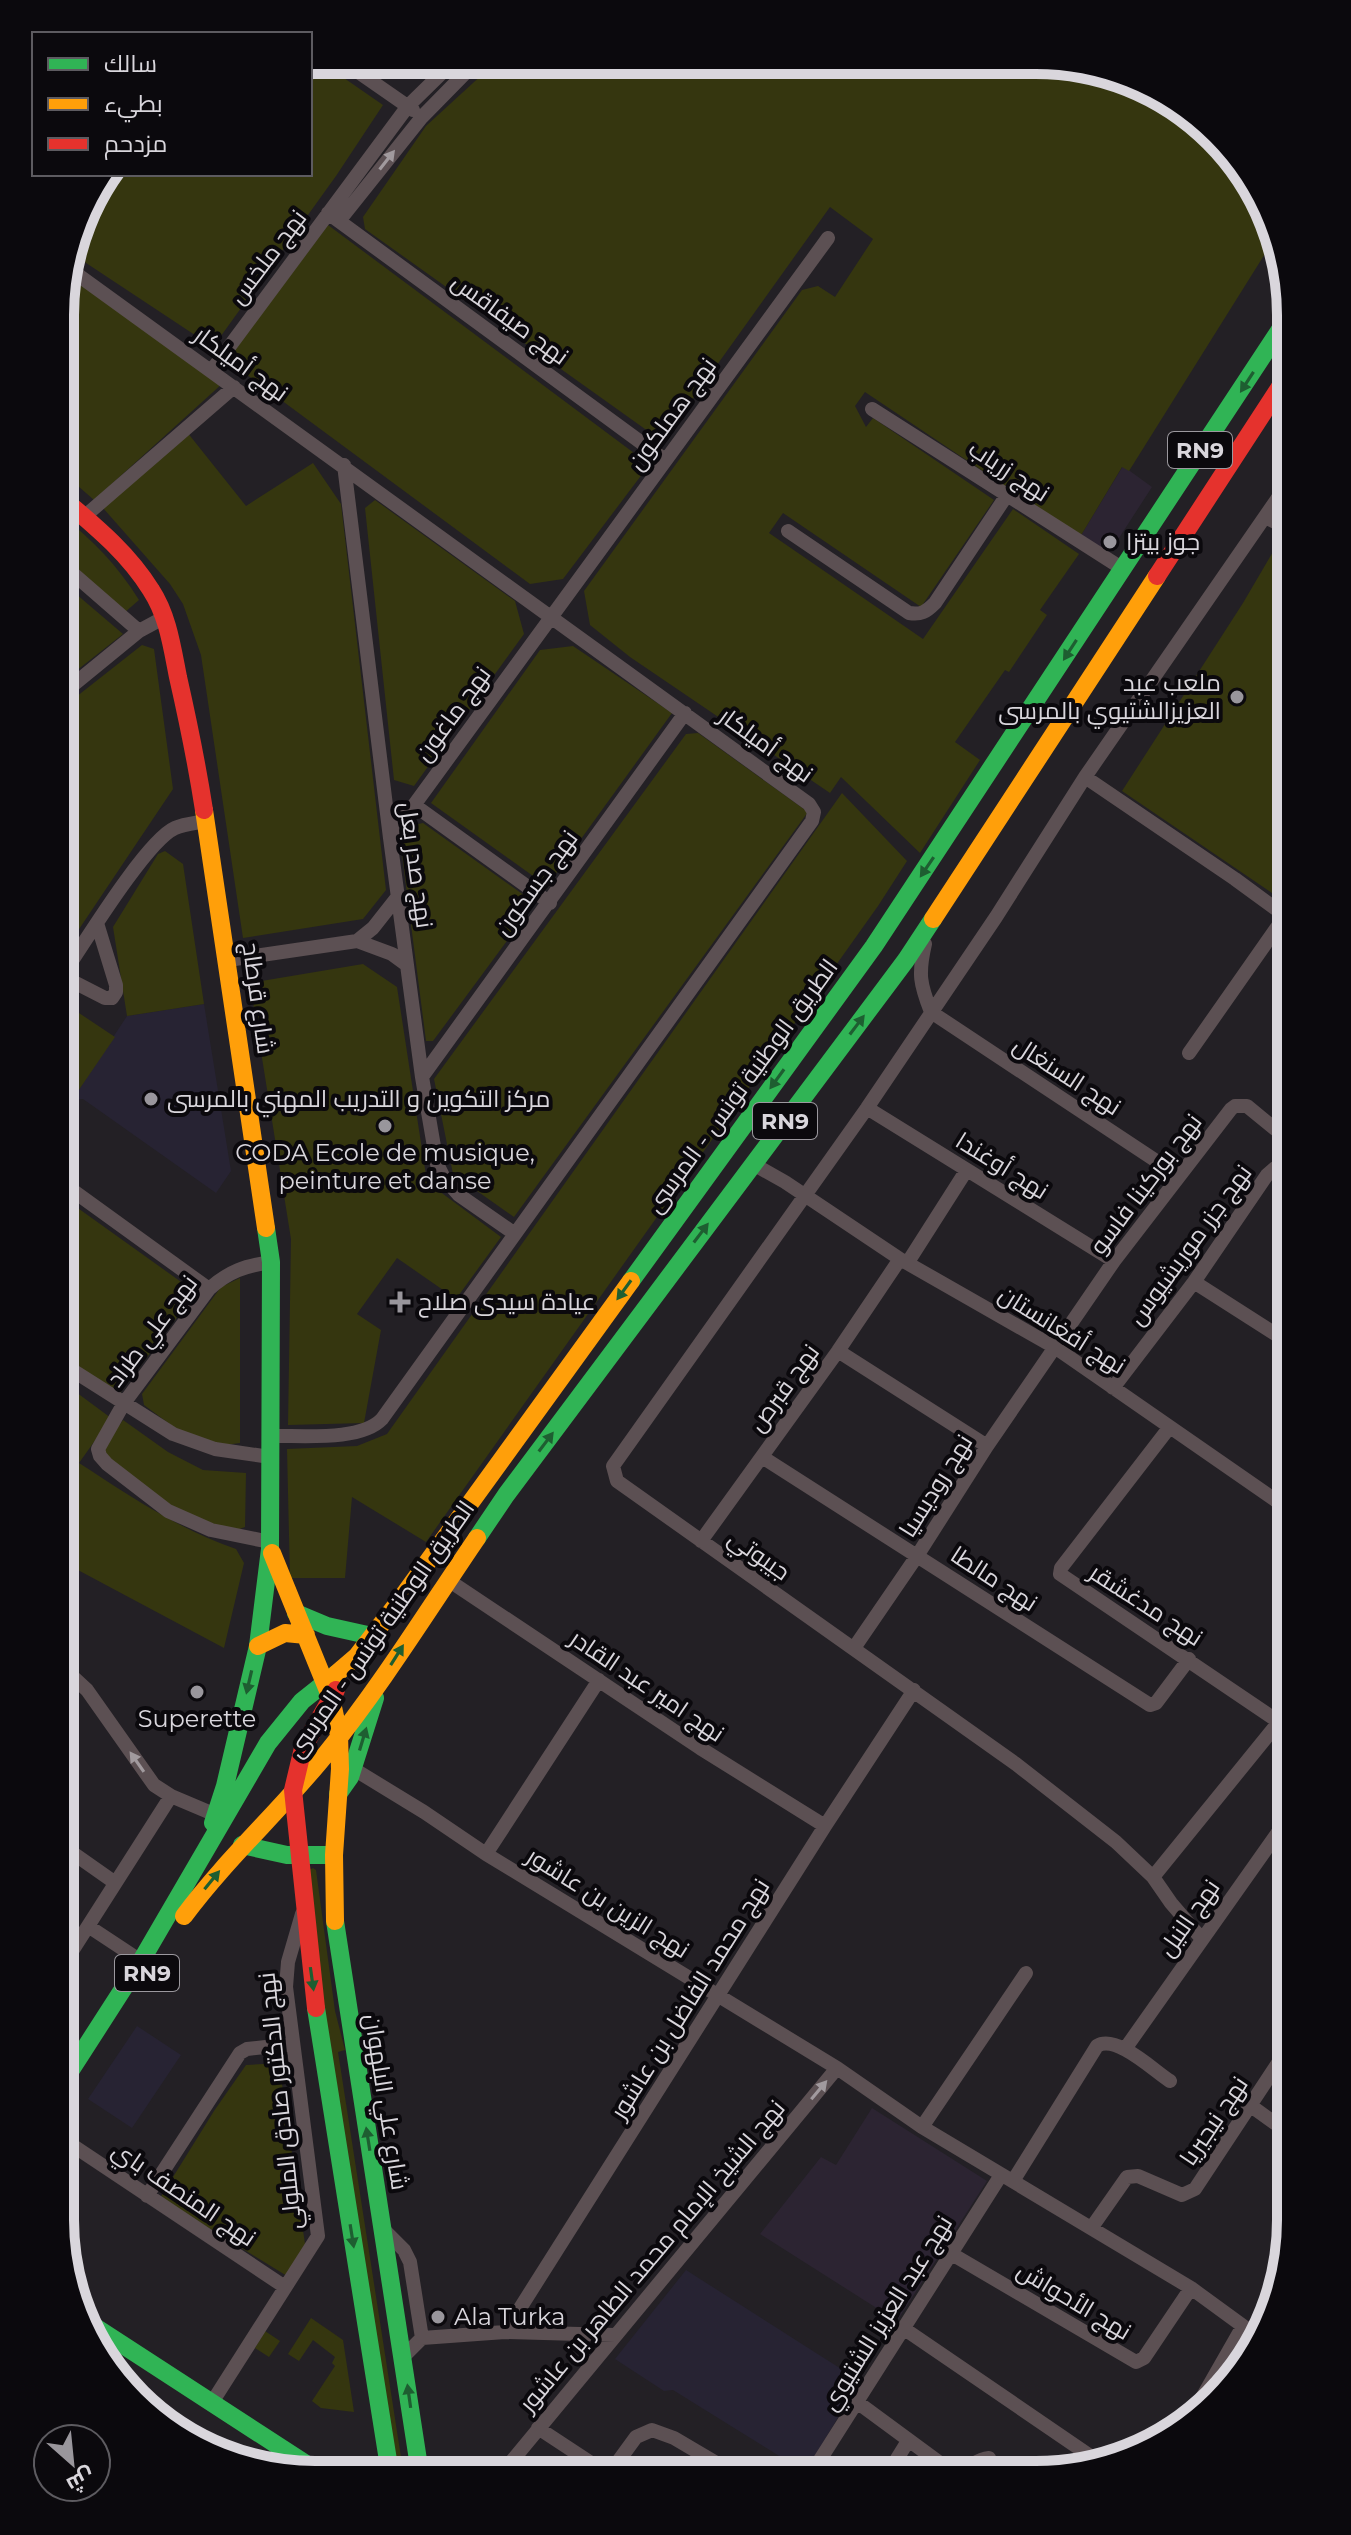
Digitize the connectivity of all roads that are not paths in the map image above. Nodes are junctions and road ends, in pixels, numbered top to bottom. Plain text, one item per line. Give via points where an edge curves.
1 (361, 74) edge
2 (441, 74) edge
3 (464, 74) edge
4 (408, 106) junction
5 (422, 117) junction
6 (333, 217) junction
7 (828, 238) dead end
8 (78, 275) edge
9 (1277, 335) edge
10 (212, 370) junction
11 (234, 387) junction
12 (1277, 392) edge
13 (1277, 398) edge
14 (1272, 400) junction
15 (872, 409) dead end
16 (665, 460) junction
17 (344, 465) junction
18 (1007, 495) junction
19 (1277, 500) edge
20 (74, 507) edge
21 (85, 516) junction
22 (1265, 517) junction
23 (1277, 523) edge
24 (788, 531) dead end
25 (1123, 569) junction
26 (74, 574) edge
27 (552, 616) junction
28 (165, 617) junction
29 (139, 631) junction
30 (74, 684) edge
31 (685, 713) junction
32 (1085, 777) junction
33 (414, 805) junction
34 (206, 821) junction
35 (390, 838) junction
36 (399, 895) junction
37 (550, 903) junction
38 (1277, 910) edge
39 (97, 923) junction
40 (928, 929) junction
41 (1277, 933) edge
42 (357, 941) junction
43 (74, 958) edge
44 (228, 960) junction
45 (407, 965) junction
46 (74, 982) edge
47 (931, 1012) junction
48 (1189, 1053) dead end
49 (422, 1077) junction
50 (867, 1108) junction
51 (1277, 1130) edge
52 (753, 1164) junction
53 (966, 1171) junction
54 (1277, 1173) edge
55 (1179, 1176) junction
56 (74, 1191) edge
57 (805, 1194) junction
58 (515, 1234) junction
59 (904, 1260) junction
60 (1114, 1261) junction
61 (271, 1262) junction
62 (1194, 1282) junction
63 (209, 1289) junction
64 (1276, 1335) edge
65 (1056, 1348) junction
66 (838, 1351) junction
67 (74, 1371) edge
68 (1113, 1388) junction
69 (124, 1403) junction
70 (1169, 1428) junction
71 (269, 1436) junction
72 (987, 1446) junction
73 (270, 1457) junction
74 (762, 1457) junction
75 (1276, 1501) edge
76 (701, 1541) junction
77 (270, 1546) junction
78 (917, 1556) junction
79 (448, 1580) junction
80 (296, 1613) junction
81 (306, 1635) junction
82 (372, 1636) junction
83 (258, 1646) junction
84 (854, 1648) junction
85 (1189, 1659) junction
86 (74, 1678) edge
87 (380, 1680) junction
88 (599, 1680) junction
89 (327, 1689) junction
90 (914, 1690) junction
91 (1276, 1720) edge
92 (1276, 1725) edge
93 (339, 1735) junction
94 (352, 1768) junction
95 (293, 1790) junction
96 (338, 1794) junction
97 (171, 1796) junction
98 (220, 1817) junction
99 (825, 1826) junction
100 (1276, 1834) edge
101 (242, 1845) junction
102 (74, 1854) edge
103 (486, 1854) junction
104 (334, 1855) junction
105 (300, 1858) junction
106 (1153, 1877) junction
107 (114, 1882) junction
108 (304, 1910) junction
109 (88, 1926) junction
110 (1201, 1938) junction
111 (74, 1948) edge
112 (141, 1961) junction
113 (1026, 1973) dead end
114 (718, 1996) junction
115 (292, 2044) junction
116 (1125, 2049) junction
117 (74, 2065) edge
118 (1276, 2067) edge
119 (837, 2068) junction
120 (1170, 2081) dead end
121 (74, 2085) edge
122 (1251, 2106) junction
123 (1276, 2124) edge
124 (922, 2127) junction
125 (74, 2146) edge
126 (1007, 2178) junction
127 (147, 2196) junction
128 (1092, 2227) junction
129 (382, 2228) junction
130 (950, 2253) junction
131 (285, 2287) junction
132 (1191, 2288) junction
133 (1243, 2326) junction
134 (903, 2328) junction
135 (1250, 2330) edge
136 (101, 2331) edge
137 (505, 2332) junction
138 (615, 2335) junction
139 (422, 2338) junction
140 (403, 2357) junction
141 (1205, 2393) edge
142 (857, 2402) junction
143 (211, 2404) junction
144 (538, 2428) junction
145 (908, 2441) junction
146 (1089, 2455) edge
147 (989, 2458) dead end
148 (300, 2460) edge
149 (388, 2461) edge
150 (418, 2461) edge
151 (512, 2461) edge
152 (588, 2461) edge
153 (618, 2461) edge
154 (713, 2461) edge
155 (819, 2461) edge
156 (896, 2461) edge
157 (937, 2461) edge
158 (979, 2461) edge

1 - 4 street
2 - 4 street, نهج ملخس
3 - 5 street, نهج ملخس
4 - 5 street
4 - 6 street, نهج ملخس
6 -> 5 street, نهج ملخس
6 - 10 street, نهج ملخس
6 - 16 street, نهج صيفاقس
7 - 16 street, نهج هملكون
8 - 10 street, نهج أميلكار
9 -> 25 main road, الطريق الوطنية تونس - المرسى / RN9
10 - 11 street, نهج أميلكار
11 - 17 street, نهج أميلكار
11 - 21 street
12 - 14 main road, الطريق الوطنية تونس - المرسى / RN9
13 - 14 main road
14 - 40 main road, الطريق الوطنية تونس - المرسى / RN9
15 - 18 street, نهج زرياب
16 - 27 street, نهج هملكون
17 - 27 street, نهج أميلكار
17 - 35 street, نهج صدر بعل
18 - 24 street via 935,603 918,614 909,613
18 - 25 street, نهج زرياب
19 - 22 street
20 - 21 main road, شارع قرطاج
21 - 28 main road, شارع قرطاج via 133,564
22 - 23 street
22 - 32 street
25 -> 82 main road, الطريق الوطنية تونس - المرسى / RN9 via 874,946
26 - 29 street
27 - 31 street, نهج أميلكار
27 - 33 street, نهج ماغون
28 - 29 street
28 - 34 main road, شارع قرطاج
29 - 30 street
31 - 37 street, نهج جسكون
31 - 58 street, نهج أميلكار via 809,804 814,817
32 - 38 street
32 - 47 street
33 - 35 street, نهج ماغون
33 - 37 street
34 - 39 street via 174,828 152,847
34 - 44 main road, شارع قرطاج
35 - 36 street, نهج صدر بعل
36 - 42 street
36 - 45 street, نهج صدر بعل
37 - 49 street, نهج جسكون
39 - 43 street
39 - 46 street via 116,992 105,998
40 - 47 street via 919,969
52 -> 40 main road, الطريق الوطنية تونس - المرسى / RN9
41 - 48 street
42 - 44 street
42 - 45 street
44 - 61 main road, شارع قرطاج
45 - 49 street, نهج صدر بعل
47 - 50 street
47 - 55 street, نهج السنغال
49 - 58 street, نهج صدر بعل via 444,1178 459,1195
50 - 53 street, نهج أوغندا
50 - 57 street
51 - 55 street, نهج بوركينا فاسو via 1247,1106 1235,1106
52 - 57 street, نهج أفغانستان
79 -> 52 main road, الطريق الوطنية تونس - المرسى / RN9
53 - 59 street, نهج قبرص
53 - 60 street, نهج أوغندا
54 - 62 street, نهج جزر موريشيوس via 1267,1175
55 - 60 street, نهج بوركينا فاسو
56 - 63 street
57 - 59 street, نهج أفغانستان
57 - 76 street, جيبوتي via 613,1466 617,1481
58 - 71 street, نهج أميلكار via 376,1425 360,1433
59 - 65 street, نهج أفغانستان
59 - 66 street, نهج قبرص
60 - 65 street, نهج بوركينا فاسو
61 - 63 street, نهج علي طراد via 242,1267
61 - 71 main road, شارع قرطاج
62 - 64 street
62 - 68 street, نهج جزر موريشيوس
63 - 69 street, نهج علي طراد
65 - 68 street, نهج أفغانستان
65 - 72 street, نهج روديسيا
66 - 72 street
66 - 74 street, نهج قبرص
67 - 69 street
68 - 70 street, نهج أفغانستان
69 - 73 street via 195,1444
69 - 77 street, نهج علي طراد via 98,1449 107,1464 168,1511 211,1530
70 - 75 street, نهج أفغانستان
70 - 85 street, نهج مدغشقر via 1059,1570
71 - 73 main road, شارع قرطاج
72 - 78 street, نهج روديسيا
73 - 77 main road, شارع قرطاج
74 - 76 street, نهج قبرص
74 - 78 street, نهج مالطا
76 - 84 street, جيبوتي
77 - 80 main road, شارع علي البلهوان
77 - 83 main road, شارع قرطاج
78 - 84 street, نهج روديسيا
78 - 85 street, نهج مالطا via 1150,1705
87 -> 79 main road, الطريق الوطنية تونس - المرسى / RN9
79 - 88 street, نهج امير عبد القادر
80 - 81 main road, شارع علي البلهوان
80 - 82 main road
81 - 83 main road via 285,1633
81 - 89 main road, شارع علي البلهوان
82 - 89 main road, الطريق الوطنية تونس - المرسى / RN9
83 -> 98 main road, شارع قرطاج
84 - 90 street, جيبوتي
85 - 91 street, نهج مدغشقر
97 -> 86 street via 154,1785
87 - 93 main road, الطريق الوطنية تونس - المرسى / RN9
94 -> 87 main road
88 - 99 street, نهج امير عبد القادر
88 - 103 street
89 - 93 main road, شارع علي البلهوان
89 - 95 main road
89 - 98 main road, الطريق الوطنية تونس - المرسى / RN9 via 280,1726
90 - 99 street, نهج محمد الفاضل بن عاشور
90 - 106 street, جيبوتي via 1104,1832
92 - 106 street
93 - 95 main road, الطريق الوطنية تونس - المرسى / RN9
93 - 96 main road, شارع علي البلهوان
94 - 96 main road
94 - 103 street, نهج الزين بن عاشور
95 - 101 main road, الطريق الوطنية تونس - المرسى / RN9
95 - 105 main road
96 - 104 main road, شارع علي البلهوان
97 - 98 street
97 - 107 street
98 - 112 main road, الطريق الوطنية تونس - المرسى / RN9
99 - 114 street, نهج محمد الفاضل بن عاشور
100 - 110 street, نهج النيل
101 - 105 main road
121 -> 101 main road, RN9 via 184,1916
102 - 107 street
103 - 114 street, نهج الزين بن عاشور
104 - 105 main road
129 -> 104 main road, شارع علي البلهوان via 340,1962
105 - 108 main road
106 - 110 street, جيبوتي
107 - 109 street
108 - 115 street, نهج الدكتور صادق الملولي via 286,1977
108 -> 149 main road
109 - 111 street
109 - 112 street
110 - 116 street, نهج النيل
112 - 117 main road, RN9
113 - 124 street
114 - 119 street, نهج الزين بن عاشور
114 - 137 street, نهج محمد الفاضل بن عاشور
115 - 127 street via 240,2053
115 - 131 street, نهج الدكتور صادق الملولي via 318,2236
116 - 120 street
116 - 126 street via 1111,2042 1097,2046
118 - 122 street, نهج نيجيريا
119 - 124 street, نهج الزين بن عاشور
138 -> 119 street, نهج الشيخ الإمام محمد الطاهر بن عاشور
122 - 123 street
122 - 128 street, نهج نيجيريا via 1191,2193 1182,2195 1138,2176 1127,2177
124 - 126 street, نهج الزين بن عاشور
125 - 127 street, نهج المنصف باي
126 - 128 street, نهج الزين بن عاشور
126 - 130 street, نهج عبد العزيز الشتيوي
127 - 131 street, نهج المنصف باي
128 - 132 street, نهج الزين بن عاشور
129 - 139 street via 410,2262
129 - 140 main road, شارع علي البلهوان
130 - 132 street, نهج الأحواش via 1136,2362 1144,2358
130 - 134 street, نهج عبد العزيز الشتيوي
131 - 143 street, نهج الدكتور صادق الملولي
132 - 133 street, نهج الزين بن عاشور
133 - 135 street, نهج الزين بن عاشور
133 - 141 street
134 - 142 street, نهج عبد العزيز الشتيوي
134 - 146 street
136 - 143 main road
137 - 138 street
137 - 139 street
138 - 144 street, نهج الشيخ الإمام محمد الطاهر بن عاشور
139 - 140 street
150 -> 140 main road, شارع علي البلهوان
142 - 145 street
142 - 155 street, نهج عبد العزيز الشتيوي
143 - 148 main road
144 - 151 street, نهج الشيخ الإمام محمد الطاهر بن عاشور
144 - 152 street
145 - 156 street
145 - 157 street
147 - 158 street
153 - 154 street via 636,2437 652,2430

